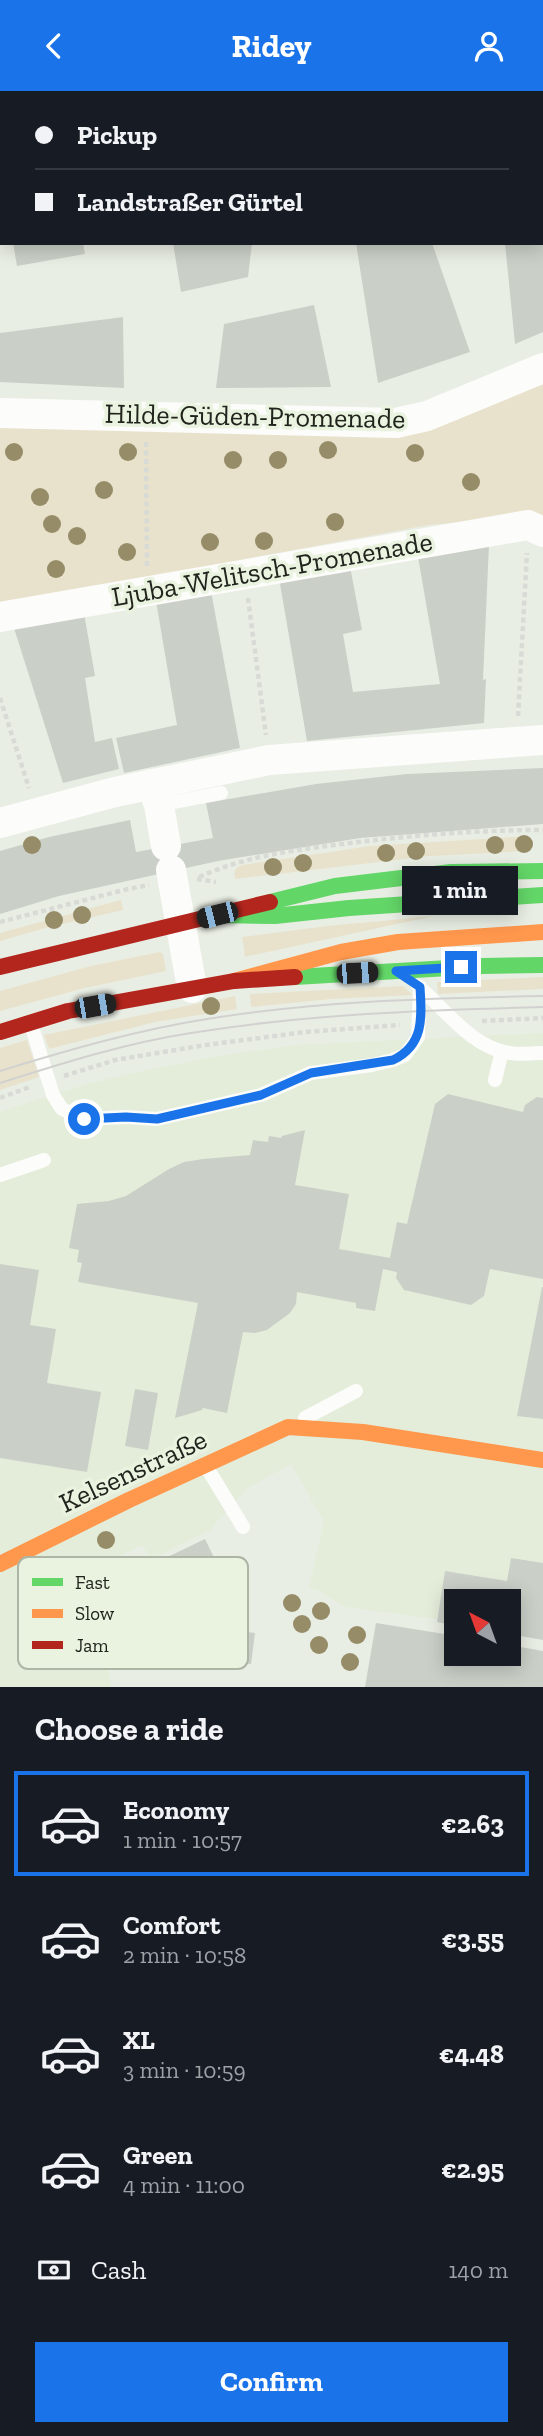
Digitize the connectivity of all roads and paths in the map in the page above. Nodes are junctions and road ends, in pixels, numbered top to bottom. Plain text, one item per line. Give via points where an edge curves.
1 (543, 368) edge
2 (0, 413) edge
3 (146, 416) junction
4 (536, 528) edge
5 (245, 574) junction
6 (147, 591) junction
7 (0, 617) edge
8 (0, 698) edge
9 (530, 740) edge
10 (269, 760) junction
11 (221, 793) dead end
12 (155, 795) junction
13 (37, 812) junction
14 (0, 823) edge
15 (543, 830) edge
16 (170, 866) junction
17 (543, 871) edge
18 (543, 895) edge
19 (217, 915) junction
20 (0, 922) edge
21 (180, 924) junction
22 (543, 932) edge
23 (543, 965) edge
24 (0, 967) edge
25 (396, 971) junction
26 (234, 981) junction
27 (420, 987) junction
28 (192, 988) junction
29 (543, 1018) edge
30 (30, 1023) junction
31 (458, 1023) junction
32 (419, 1025) junction
33 (0, 1032) edge
34 (502, 1051) junction
35 (543, 1053) edge
36 (495, 1080) dead end
37 (48, 1081) junction
38 (0, 1098) edge
39 (44, 1160) dead end
40 (0, 1175) edge
41 (356, 1391) dead end
42 (288, 1427) junction
43 (543, 1459) edge
44 (206, 1465) junction
45 (243, 1527) dead end
46 (0, 1564) edge

1 - 3 street, Hilde-Güden-Promenade via 427,416 396,423
2 - 3 street, Hilde-Güden-Promenade
3 - 6 path
4 - 5 street, Ljuba-Welitsch-Promenade
4 - 9 path
5 - 6 street, Ljuba-Welitsch-Promenade
5 - 10 path
6 - 7 street, Ljuba-Welitsch-Promenade
8 - 13 path
9 - 10 street
10 - 12 street
11 - 12 lane
12 - 13 street
12 - 16 street
13 - 14 street
15 - 16 path via 424,834 284,852 224,866 196,879
16 - 20 path via 128,889
16 - 21 street
17 - 19 main road via 451,872 335,886
18 - 19 main road via 275,916
19 - 21 main road
21 - 24 main road
21 - 28 street
22 - 26 main road via 446,937 341,951
23 - 25 main road
25 - 26 main road
25 - 27 lane
26 - 28 main road
27 - 31 lane
27 - 32 lane
28 - 30 main road via 68,1011
29 - 31 path
30 - 33 main road
30 - 37 lane
31 - 34 lane
32 - 37 path via 305,1032 206,1045 115,1060
32 - 37 lane via 412,1047 393,1060 311,1073 261,1095 157,1119 84,1119 62,1109
34 - 35 lane
34 - 36 lane
37 - 38 path
39 - 40 lane
41 - 42 lane, Kelsenstraße
42 - 43 main road, Kelsenstraße via 363,1432
42 - 44 main road, Kelsenstraße
44 - 45 lane
44 - 46 main road, Kelsenstraße

